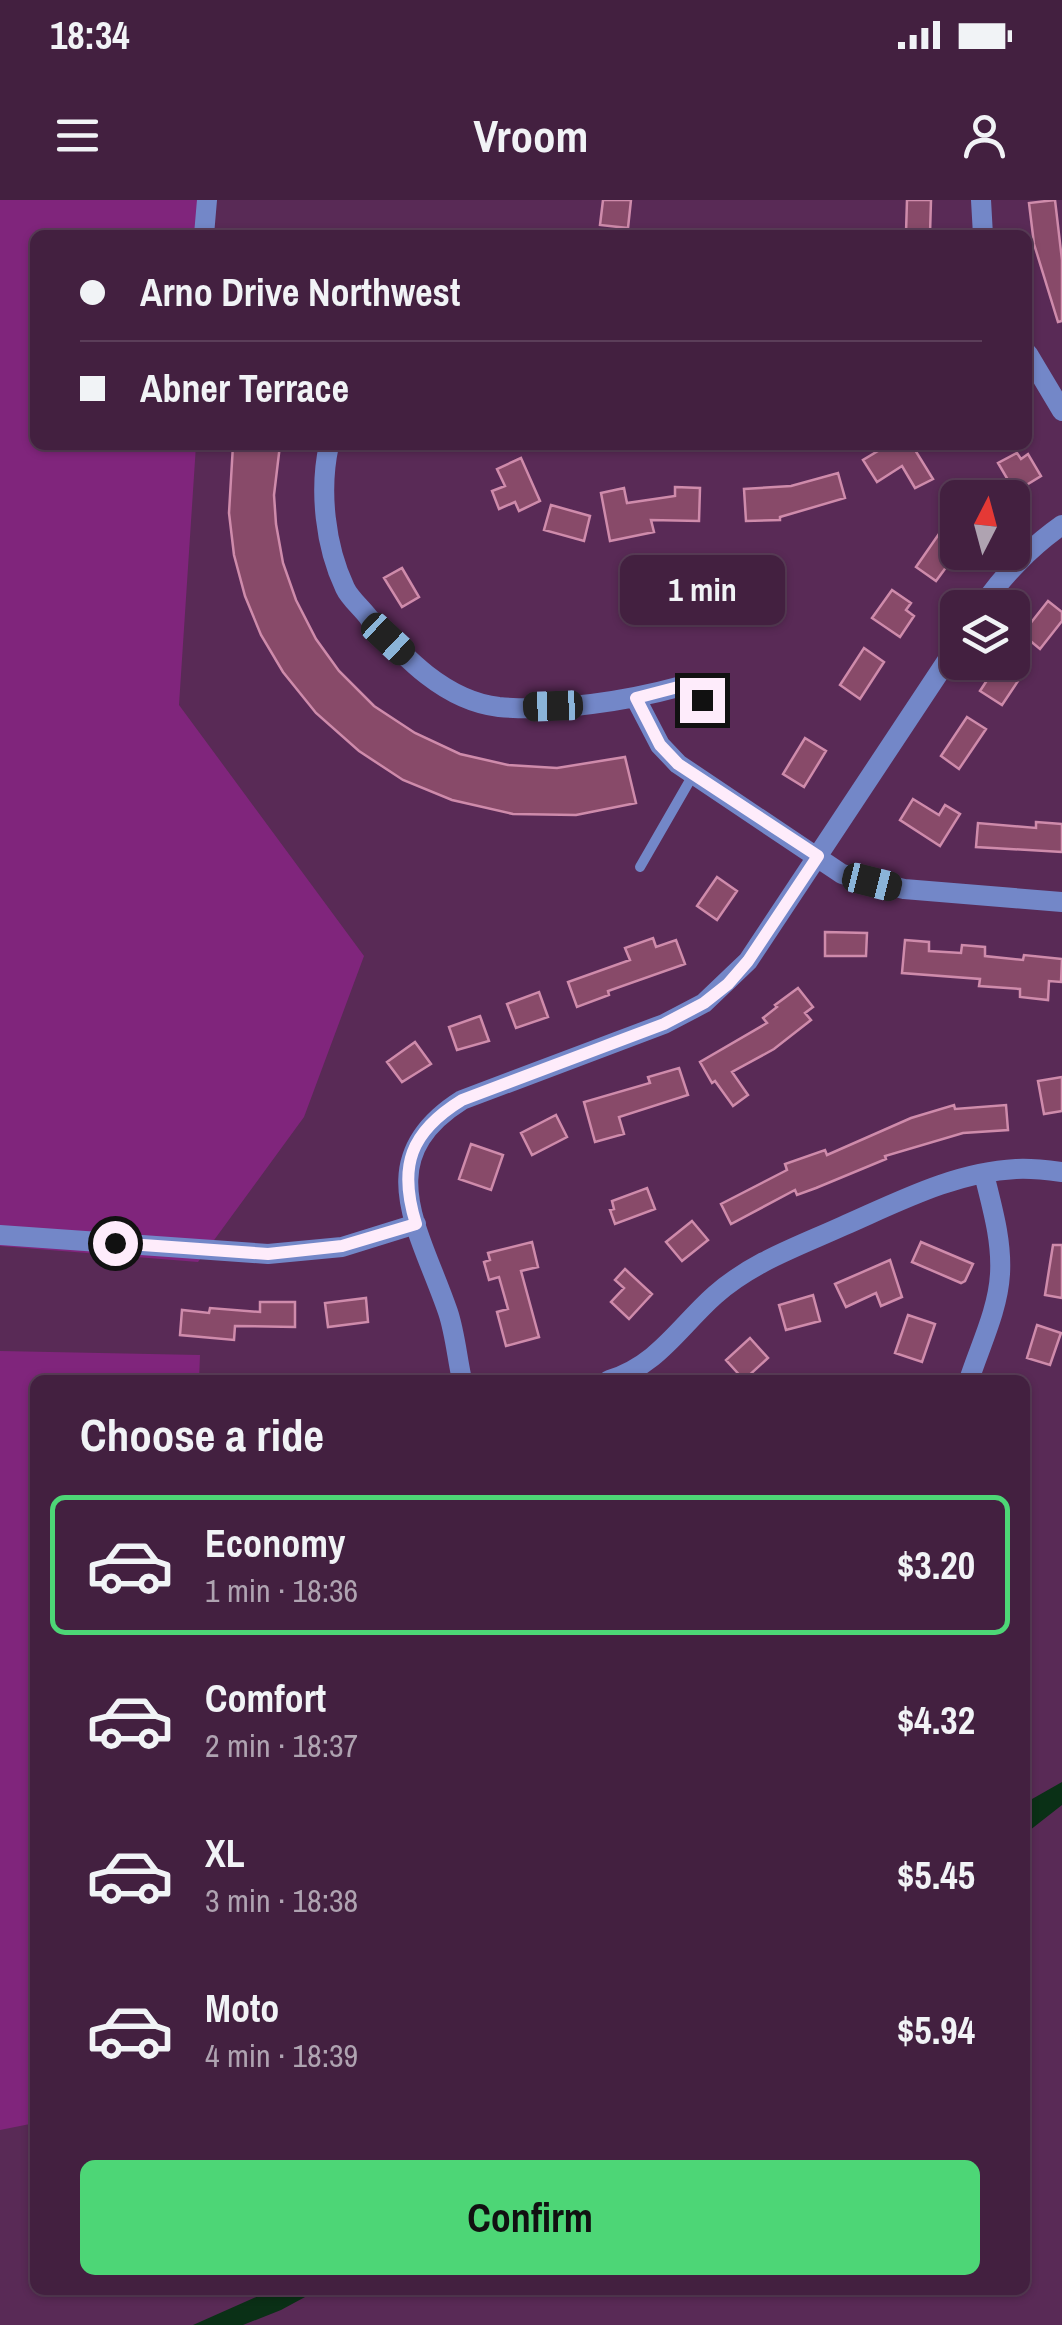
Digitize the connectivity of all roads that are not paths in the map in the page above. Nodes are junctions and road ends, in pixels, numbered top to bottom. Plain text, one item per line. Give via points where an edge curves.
1 (207, 200) edge
2 (981, 200) edge
3 (204, 230) edge
4 (983, 230) edge
5 (1032, 361) edge
6 (1062, 411) edge
7 (328, 450) edge
8 (1062, 524) edge
9 (997, 590) edge
10 (940, 671) edge
11 (636, 698) junction
12 (702, 700) dead end
13 (693, 775) junction
14 (818, 856) junction
15 (640, 867) dead end
16 (1062, 902) edge
17 (1062, 1172) edge
18 (984, 1174) junction
19 (416, 1224) junction
20 (0, 1235) edge
21 (461, 1375) edge
22 (624, 1375) edge
23 (971, 1375) edge

1 - 3 street
2 - 4 street
5 - 6 street
7 - 11 street via 323,496 346,591 438,684 499,707
8 - 9 street
10 - 14 street
11 - 12 street via 682,686
11 - 13 street via 660,745
13 - 14 street
13 - 15 lane
14 - 16 street via 842,874 904,889
14 - 19 street via 748,961 704,1003 437,1116 408,1166 407,1196
17 - 18 street via 1018,1168
18 - 22 street via 924,1191 758,1264 716,1294 661,1352
18 - 23 street via 999,1237 1000,1276
19 - 20 street via 342,1246 268,1254
19 - 21 street via 450,1317

